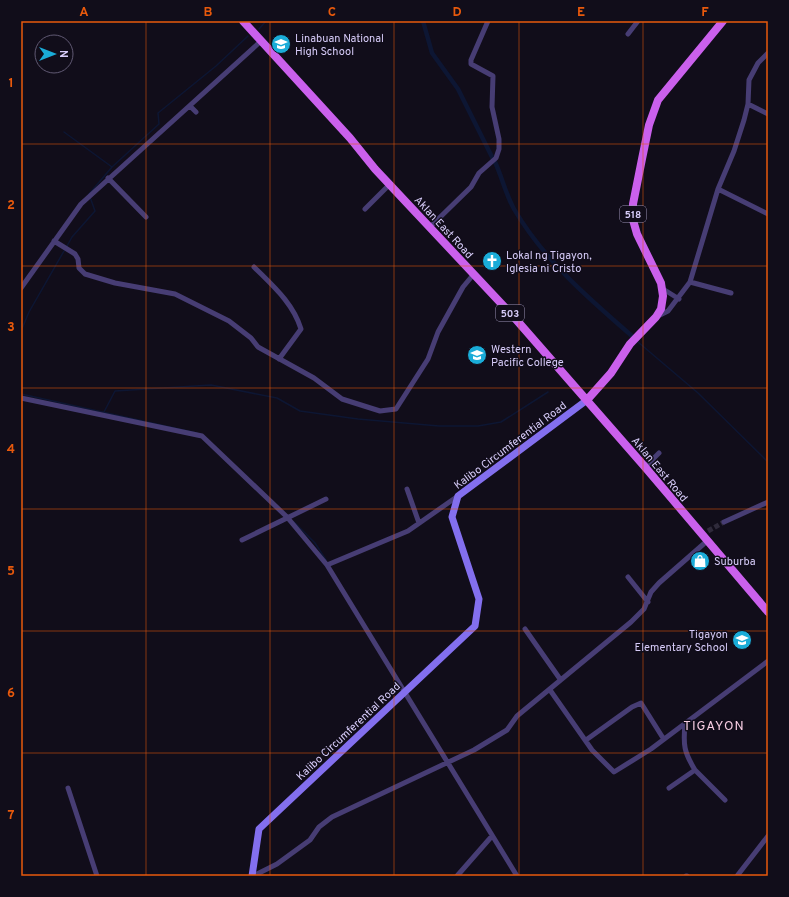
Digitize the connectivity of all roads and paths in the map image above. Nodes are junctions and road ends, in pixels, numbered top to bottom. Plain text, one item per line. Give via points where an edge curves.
1 (243, 21) edge
2 (488, 21) edge
3 (638, 21) edge
4 (722, 21) edge
5 (628, 34) dead end
6 (261, 41) junction
7 (768, 52) edge
8 (748, 104) junction
9 (190, 106) junction
10 (196, 112) dead end
11 (768, 114) edge
12 (108, 178) junction
13 (390, 184) junction
14 (718, 189) junction
15 (365, 209) dead end
16 (768, 214) edge
17 (146, 217) dead end
18 (430, 227) junction
19 (54, 241) junction
20 (254, 267) dead end
21 (473, 275) junction
22 (690, 282) junction
23 (21, 288) edge
24 (663, 289) junction
25 (731, 293) dead end
26 (679, 299) junction
27 (656, 317) junction
28 (279, 359) junction
29 (21, 398) edge
30 (587, 400) junction
31 (659, 453) dead end
32 (645, 467) junction
33 (407, 489) dead end
34 (458, 496) junction
35 (326, 499) dead end
36 (768, 502) edge
37 (287, 517) junction
38 (724, 522) tunnel mouth
39 (419, 523) junction
40 (705, 536) junction
41 (242, 540) dead end
42 (326, 565) junction
43 (628, 577) dead end
44 (648, 602) junction
45 (768, 612) edge
46 (525, 629) dead end
47 (768, 661) edge
48 (560, 679) junction
49 (550, 690) junction
50 (404, 693) junction
51 (685, 724) junction
52 (664, 738) junction
53 (586, 740) junction
54 (447, 763) junction
55 (695, 770) junction
56 (68, 788) dead end
57 (669, 788) dead end
58 (725, 800) dead end
59 (492, 836) junction
60 (768, 836) edge
61 (96, 876) edge
62 (253, 876) edge
63 (457, 876) edge
64 (517, 876) edge
65 (737, 876) edge

1 - 6 main road, Aklan East Road / 503
2 - 18 street via 471,64 493,76 492,108 497,128 498,149 496,158
3 - 5 street
4 - 24 main road, Kalibo Circumferential Road / 518 via 658,100 649,125 634,196 633,220
6 - 9 street
6 - 13 main road, Aklan East Road / 503
7 - 8 street via 758,63 749,80
8 - 11 street
8 - 14 street via 734,151
9 - 10 street
9 - 12 street
12 - 17 street
12 - 19 street via 81,204
13 - 15 street
13 - 18 main road, Aklan East Road / 503
14 - 16 street
14 - 22 street
18 - 21 main road, Aklan East Road / 503
19 - 23 street
19 - 28 street via 75,254 79,268 85,274 127,286 175,294 229,321 251,338 258,347
20 - 28 street via 288,303 297,315 302,329
21 - 28 street via 463,286 438,332 428,359 396,409 380,411 342,399 314,378
21 - 30 main road, Aklan East Road / 503
22 - 25 street
22 - 26 street
24 - 26 street
24 - 27 main road, Kalibo Circumferential Road / 518 via 663,304
26 - 27 street via 664,314
27 - 30 main road, Kalibo Circumferential Road / 518 via 630,344 616,367
29 - 37 street via 202,436
30 - 32 main road, Aklan East Road / 503
30 - 34 main road, Kalibo Circumferential Road / 518
31 - 32 street
32 - 40 main road, Aklan East Road / 503
33 - 39 street
34 - 39 street
34 - 50 main road, Kalibo Circumferential Road via 452,517 478,599 475,626
35 - 37 street
36 - 38 street
37 - 41 street
37 - 42 street
39 - 42 street via 408,531
40 - 44 street via 659,583
40 - 45 main road, Aklan East Road / 503
42 - 50 street
43 - 44 street
44 - 48 street via 644,609 613,638
46 - 48 street
47 - 51 street
48 - 49 street
49 - 53 street
49 - 54 street via 517,716 503,733
50 - 54 street
50 - 62 main road, Kalibo Circumferential Road via 259,830
51 - 52 street
51 - 55 street via 684,749
52 - 53 street via 614,772 596,755
52 - 53 street via 642,703 632,707
54 - 59 street
54 - 62 street via 332,817 319,827 310,840 277,864
55 - 57 street
55 - 58 street
56 - 61 street
59 - 63 street
59 - 64 street
60 - 65 street

